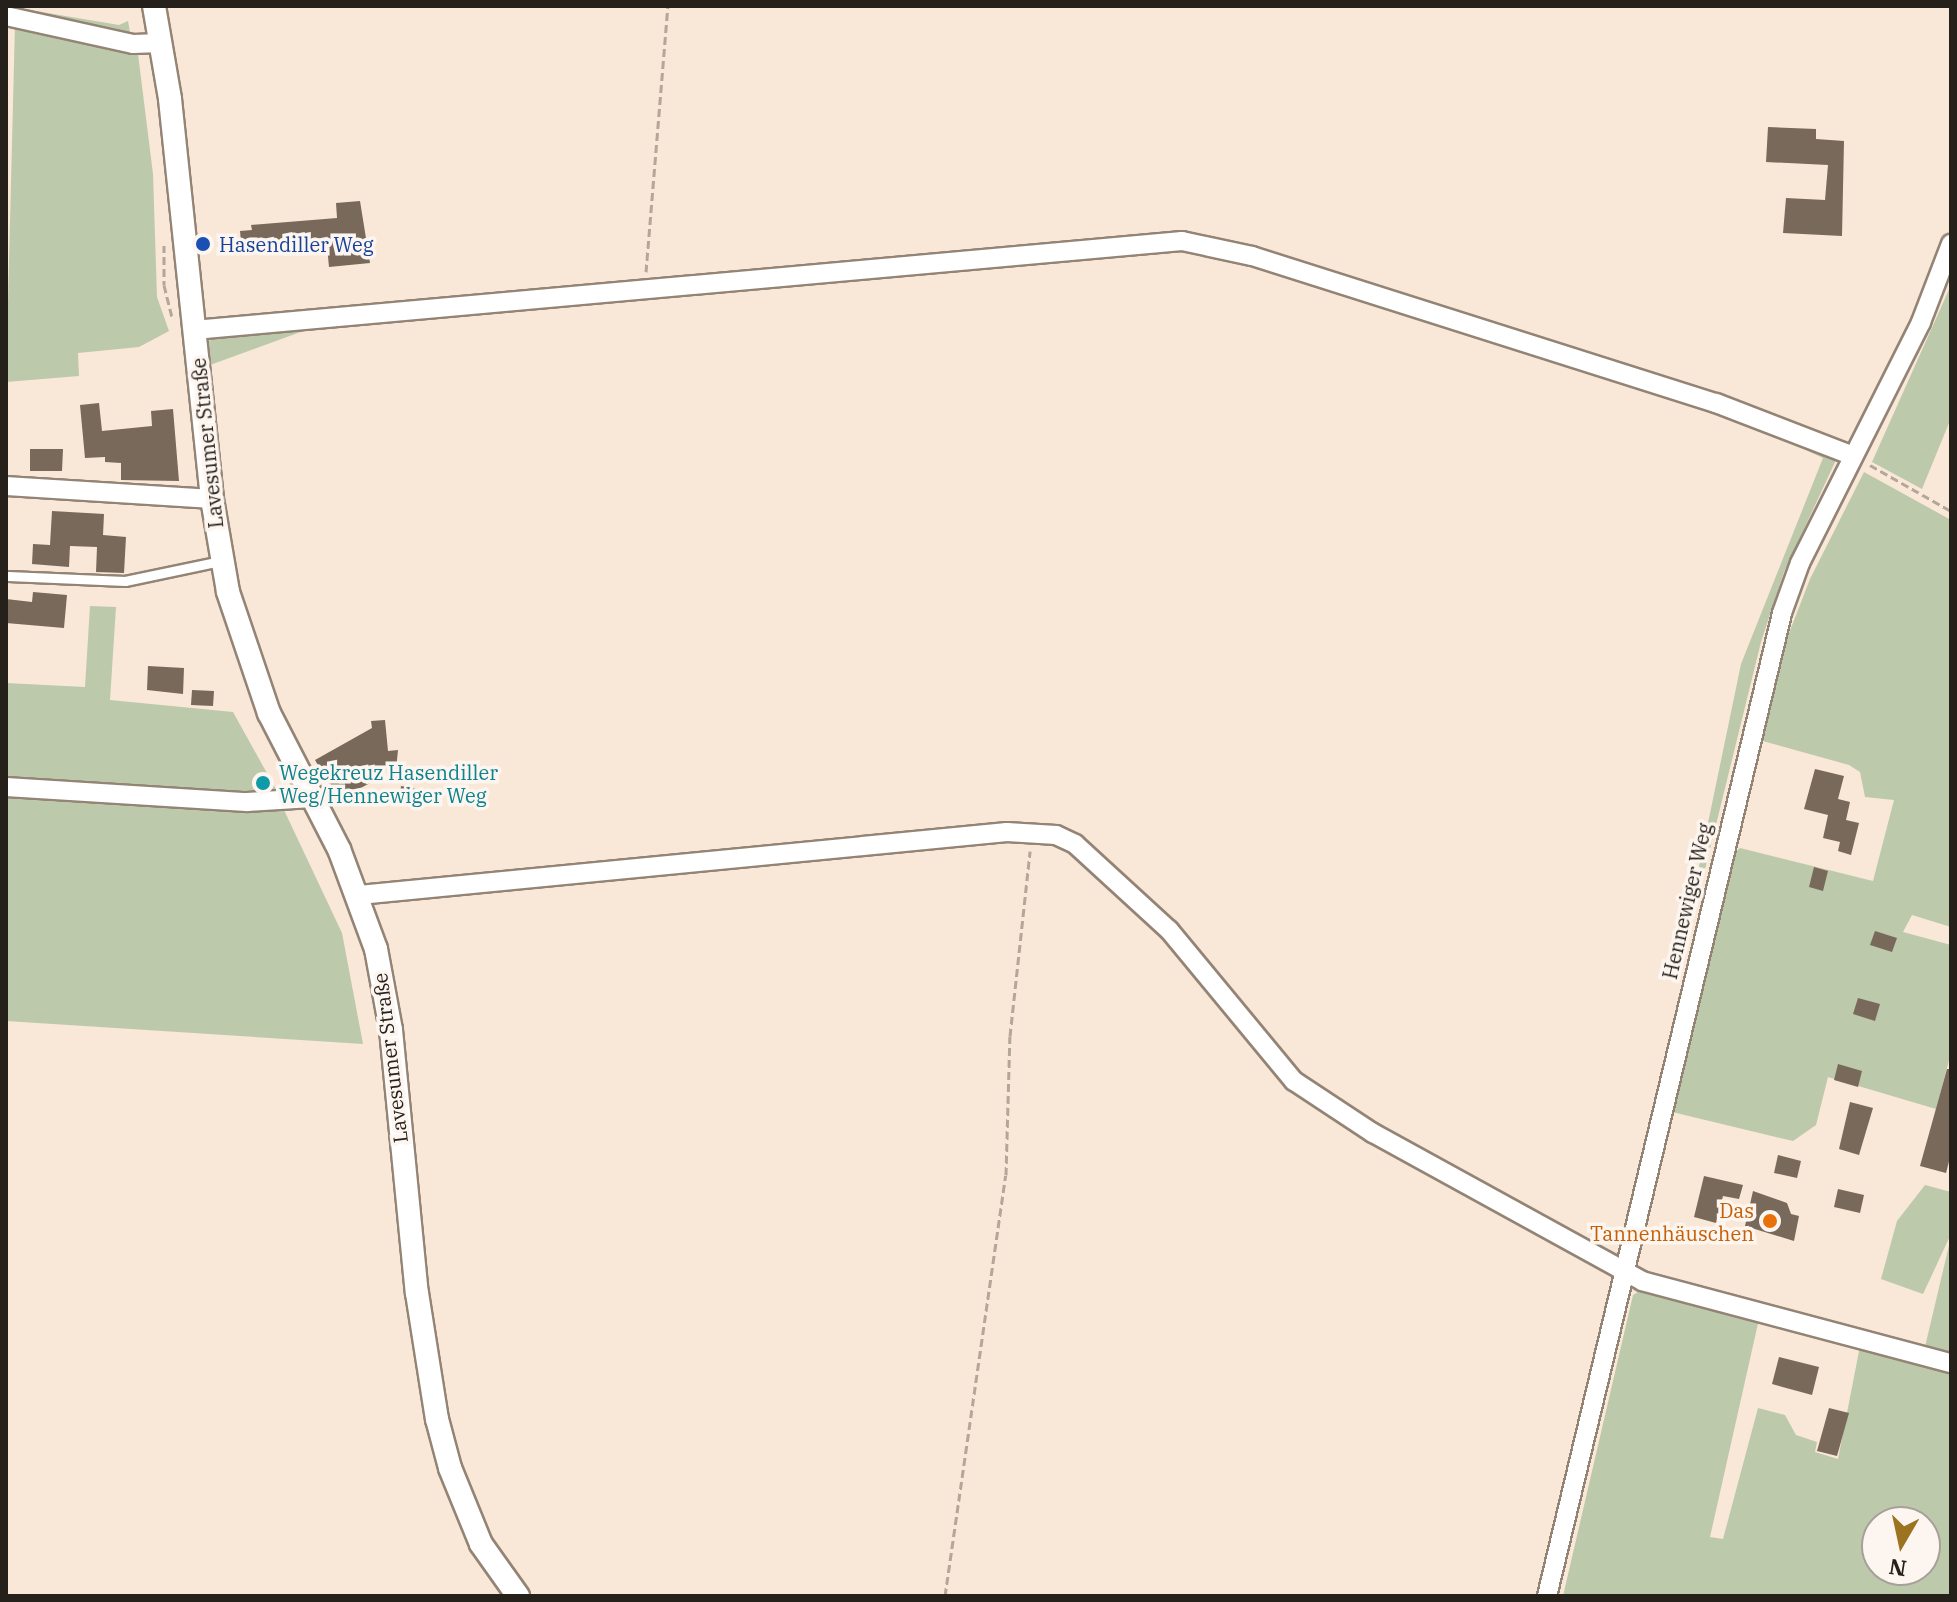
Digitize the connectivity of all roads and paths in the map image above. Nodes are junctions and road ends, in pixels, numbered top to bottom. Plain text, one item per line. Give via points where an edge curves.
1 (154, 6) edge
2 (668, 6) edge
3 (6, 16) edge
4 (161, 43) junction
5 (1951, 244) edge
6 (636, 289) junction
7 (194, 330) junction
8 (1853, 456) junction
9 (6, 486) edge
10 (212, 499) junction
11 (1951, 511) edge
12 (221, 561) junction
13 (8, 576) dead end
14 (6, 787) edge
15 (312, 798) junction
16 (1033, 831) junction
17 (359, 895) junction
18 (1622, 1272) junction
19 (1951, 1363) edge
20 (518, 1596) edge
21 (945, 1596) edge
22 (1547, 1596) edge

1 - 4 street, Lavesumer Straße
2 - 6 path via 650,261
3 - 4 street via 133,44
4 - 7 street, Lavesumer Straße
5 - 8 street, Hennewiger Weg via 1921,322
6 - 7 street
6 - 8 street via 1182,241 1252,256 1716,403
7 - 10 street, Lavesumer Straße
8 - 11 path
8 - 18 street, Hennewiger Weg via 1800,563 1768,662
9 - 10 street
10 - 12 street, Lavesumer Straße
12 - 13 lane via 125,581
12 - 15 street, Lavesumer Straße via 252,669
14 - 15 street via 247,802
15 - 17 street, Lavesumer Straße
16 - 17 street
16 - 18 street via 1075,844 1146,907 1193,955 1294,1081 1466,1188
16 - 21 path via 1010,1036 1006,1175
17 - 20 street, Lavesumer Straße via 376,949 391,1030 417,1293 437,1419 475,1531
18 - 19 street
18 - 22 street, Hennewiger Weg

